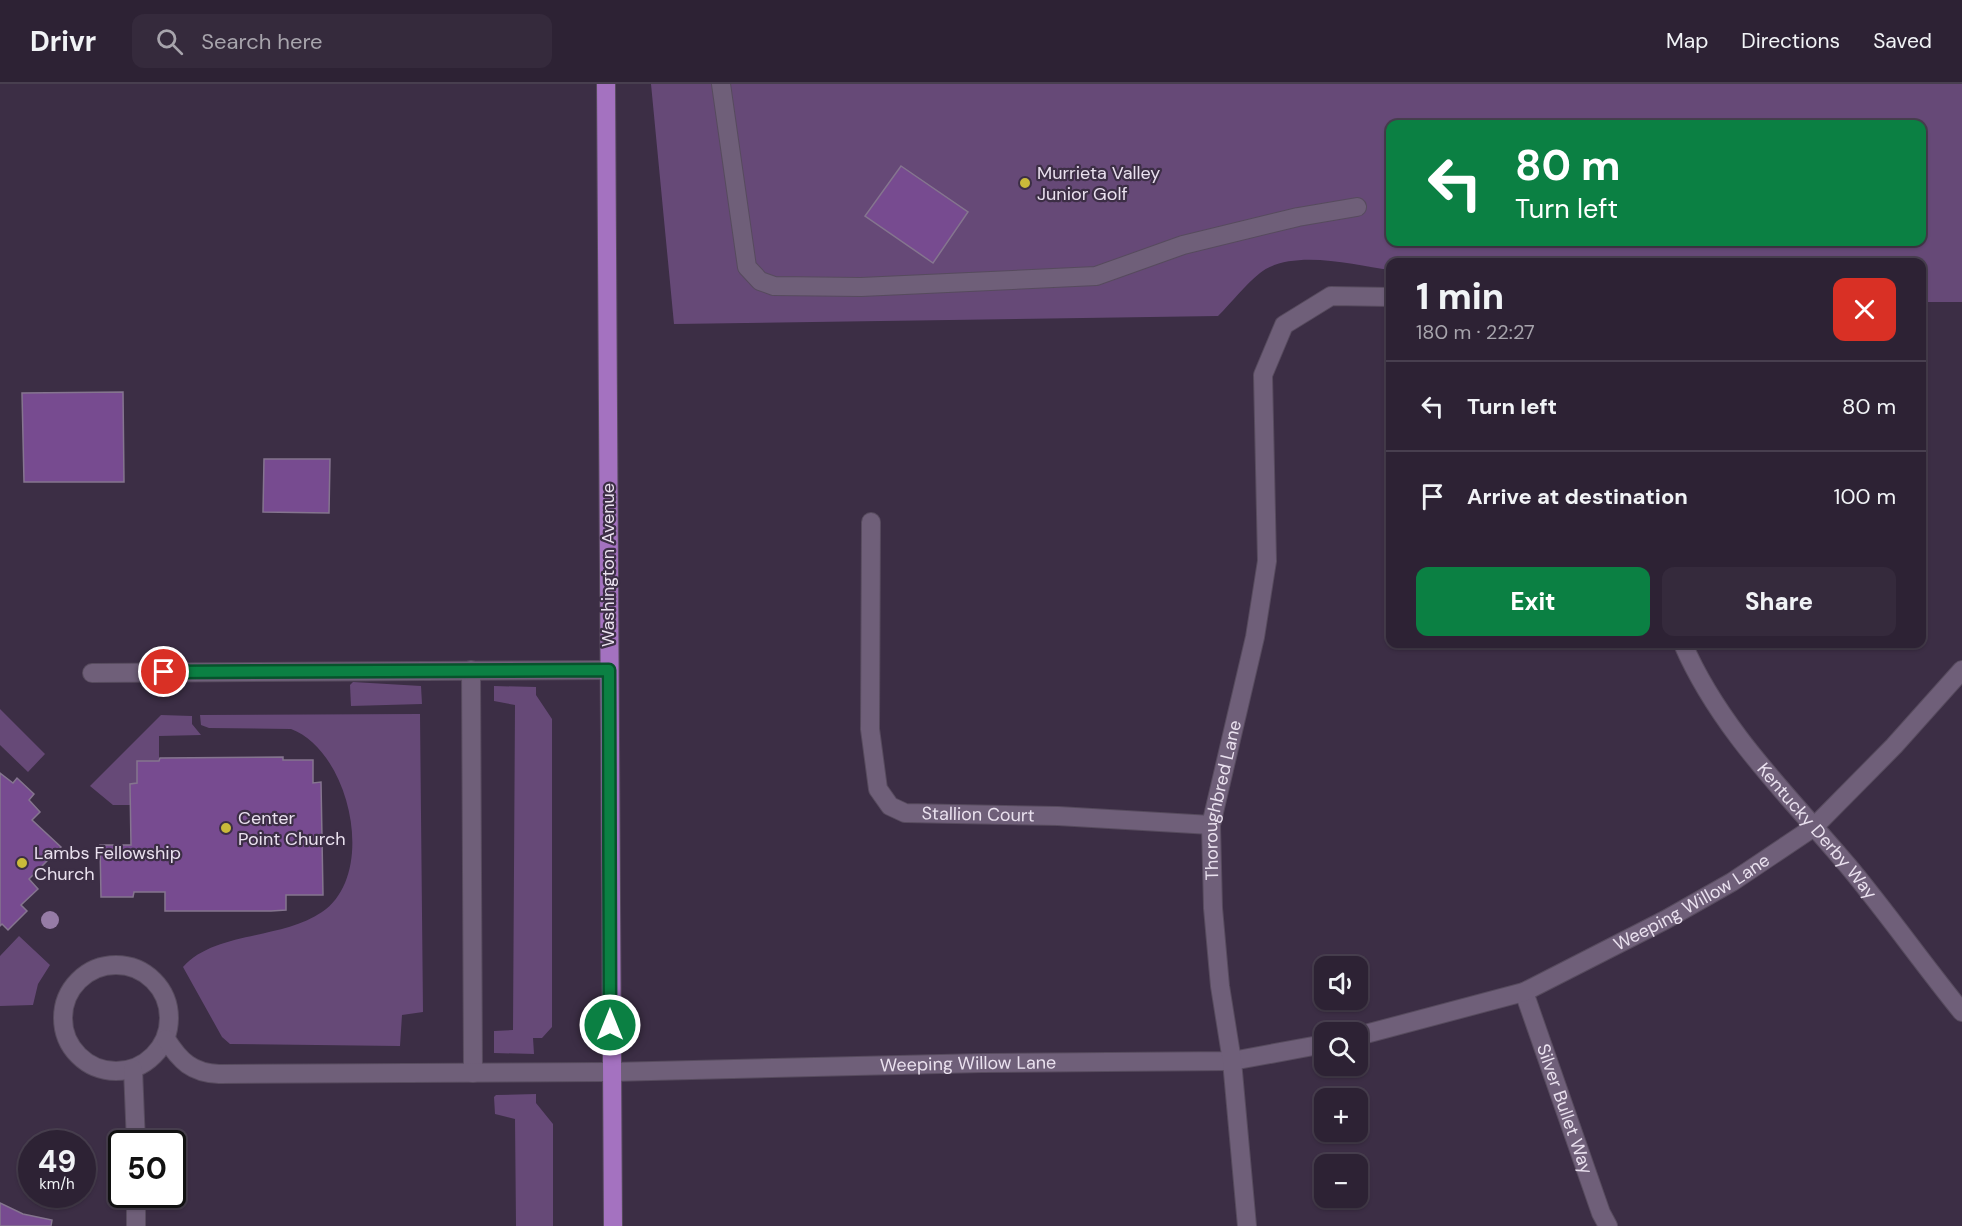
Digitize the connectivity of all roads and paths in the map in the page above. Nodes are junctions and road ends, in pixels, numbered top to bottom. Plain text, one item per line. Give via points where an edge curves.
1 (606, 84) edge
2 (721, 84) edge
3 (1357, 207) dead end
4 (1386, 297) edge
5 (871, 522) dead end
6 (1685, 648) edge
7 (471, 670) junction
8 (609, 670) junction
9 (1962, 670) edge
10 (92, 673) dead end
11 (1211, 825) junction
12 (1814, 827) junction
13 (1524, 992) junction
14 (1962, 1012) edge
15 (1368, 1032) edge
16 (166, 1039) junction
17 (1314, 1046) edge
18 (1232, 1061) junction
19 (133, 1069) junction
20 (611, 1072) junction
21 (473, 1073) junction
22 (135, 1130) edge
23 (136, 1208) edge
24 (136, 1226) edge
25 (613, 1226) edge
26 (1247, 1226) edge
27 (1608, 1226) edge

1 - 8 main road, Washington Avenue
2 - 3 street via 747,267 760,281 774,286 861,287 1096,276 1183,245
4 - 11 street, Thoroughbred Lane via 1331,296 1284,325 1263,375 1267,561 1255,637
5 - 11 street, Stallion Court via 870,729 878,789 890,806 905,813 1059,816
6 - 12 street, Kentucky Derby Way via 1699,680 1743,744
7 - 8 street
7 - 10 street
7 - 21 street
8 - 20 main road, Washington Avenue
9 - 12 street, Weeping Willow Lane
11 - 18 street, Thoroughbred Lane via 1213,908
12 - 13 street, Weeping Willow Lane via 1703,899
12 - 14 street, Kentucky Derby Way
13 - 15 street, Weeping Willow Lane
13 - 27 street, Silver Bullet Way
16 - 19 street via 156,1054
16 - 19 street via 170,1023 168,1005 149,976 116,965 98,968 83,977 64,1006 68,1042 92,1066 109,1071
16 - 21 street, Weeping Willow Lane via 176,1055 203,1074
17 - 18 street, Weeping Willow Lane
18 - 20 street, Weeping Willow Lane
18 - 26 street, Thoroughbred Lane
19 - 22 street
20 - 21 street, Weeping Willow Lane
20 - 25 main road, Washington Avenue
23 - 24 street

